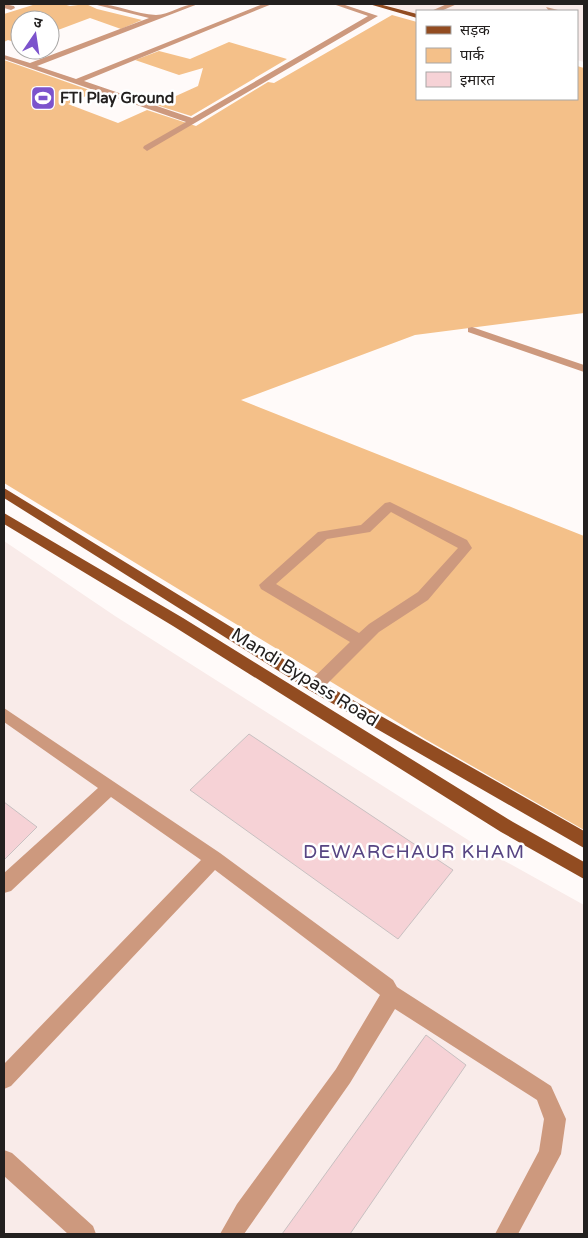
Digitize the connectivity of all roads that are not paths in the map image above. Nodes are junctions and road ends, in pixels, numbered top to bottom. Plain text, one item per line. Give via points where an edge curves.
1 (97, 4) edge
2 (194, 4) edge
3 (269, 4) edge
4 (336, 4) edge
5 (372, 4) edge
6 (453, 4) edge
7 (549, 9) dead end
8 (438, 10) edge
9 (554, 10) edge
10 (416, 16) edge
11 (158, 17) junction
12 (4, 57) edge
13 (29, 66) junction
14 (75, 82) junction
15 (193, 121) junction
16 (147, 148) dead end
17 (472, 330) dead end
18 (584, 370) edge
19 (4, 492) edge
20 (4, 518) edge
21 (360, 641) junction
22 (315, 686) junction
23 (4, 714) edge
24 (111, 787) junction
25 (584, 840) edge
26 (214, 859) junction
27 (584, 872) edge
28 (4, 886) edge
29 (390, 994) junction
30 (4, 1079) edge
31 (4, 1161) edge
32 (85, 1234) edge
33 (232, 1234) edge
34 (506, 1234) edge

1 - 11 street
2 - 11 street
3 - 14 street
4 - 15 street via 374,16
5 - 10 main road
6 - 8 street
7 - 9 street
11 - 13 street
12 - 13 street
13 - 14 street
14 - 15 street
15 - 16 street
17 - 18 street
19 - 22 main road, Mandi Bypass Road
20 - 27 main road, Mandi Bypass Road
21 - 21 street via 266,585 323,535 365,529 390,506 462,543 463,552 423,596
21 - 22 street
22 - 25 main road, Mandi Bypass Road
23 - 24 street
24 - 26 street
24 - 28 street
26 - 29 street via 386,987
26 - 30 street
29 - 33 street via 388,1003 343,1076
29 - 34 street via 544,1093 555,1119 550,1154
31 - 32 street

